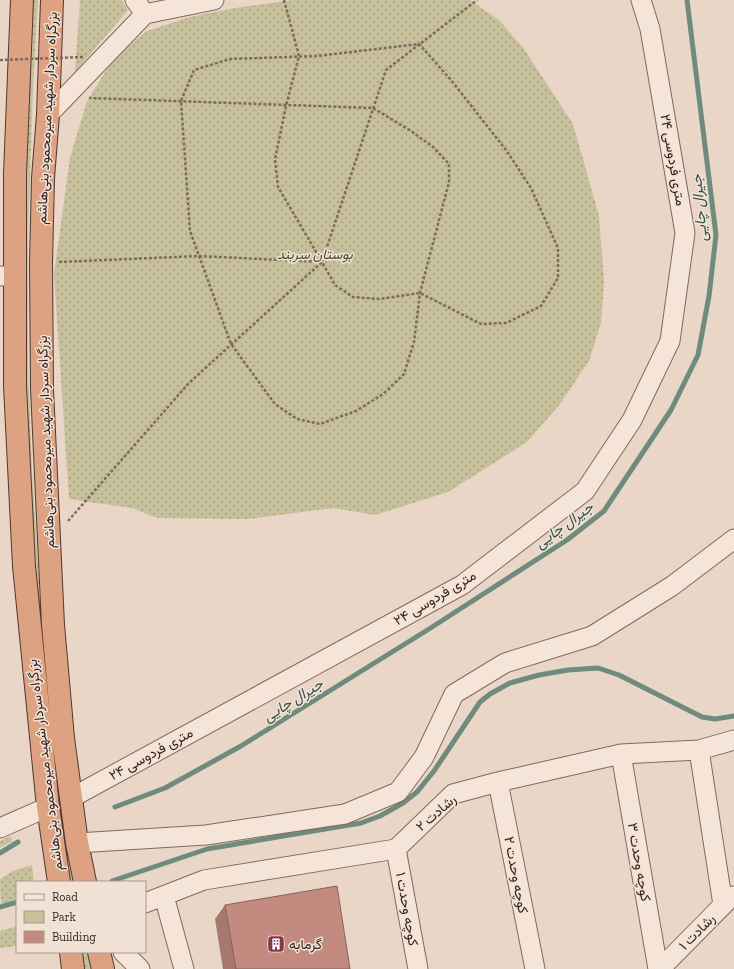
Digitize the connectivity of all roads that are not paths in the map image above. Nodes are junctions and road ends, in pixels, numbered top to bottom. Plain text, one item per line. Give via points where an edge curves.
1 (22, 0) edge
2 (52, 0) edge
3 (214, 0) edge
4 (641, 0) edge
5 (140, 7) edge
6 (48, 115) junction
7 (7, 276) edge
8 (734, 539) edge
9 (734, 740) edge
10 (699, 750) junction
11 (621, 754) junction
12 (498, 782) junction
13 (71, 798) junction
14 (48, 807) junction
15 (0, 828) edge
16 (77, 843) junction
17 (396, 849) junction
18 (59, 881) edge
19 (85, 881) edge
20 (164, 896) junction
21 (728, 900) edge
22 (146, 903) edge
23 (71, 953) edge
24 (99, 953) edge
25 (124, 953) edge
26 (74, 969) edge
27 (102, 969) edge
28 (140, 969) edge
29 (184, 969) edge
30 (418, 969) edge
31 (535, 969) edge
32 (659, 969) edge

1 - 7 highway, بزرگراه سردار شهید میرمحمود بنی‌هاشم via 15,174
2 - 6 highway, بزرگراه سردار شهید میرمحمود بنی‌هاشم
3 - 5 street
4 - 13 street, ۲۴ متری فردوسی via 650,28 685,233 670,341 632,420 585,491 462,585
5 - 6 street
6 - 13 highway, بزرگراه سردار شهید میرمحمود بنی‌هاشم via 43,178 41,264 42,390 53,633
7 - 14 highway, بزرگراه سردار شهید میرمحمود بنی‌هاشم via 24,566
8 - 16 street via 672,586 592,636 505,663 454,694 424,757 398,792 345,814 206,835
9 - 10 street, رشادت ۲
10 - 11 street, رشادت ۲
10 - 21 street
11 - 12 street, رشادت ۲
11 - 32 street, کوچه وحدت ۳
12 - 17 street, رشادت ۲ via 453,794
12 - 31 street, کوچه وحدت ۲
13 - 16 highway, بزرگراه سردار شهید میرمحمود بنی‌هاشم
14 - 15 street
14 - 18 highway, بزرگراه سردار شهید میرمحمود بنی‌هاشم
16 - 19 highway, بزرگراه سردار شهید میرمحمود بنی‌هاشم
17 - 20 street via 204,880
17 - 30 street, کوچه وحدت ۱
20 - 22 street
20 - 29 street
21 - 32 street, رشادت ۱
23 - 26 highway
24 - 27 highway
25 - 28 street

